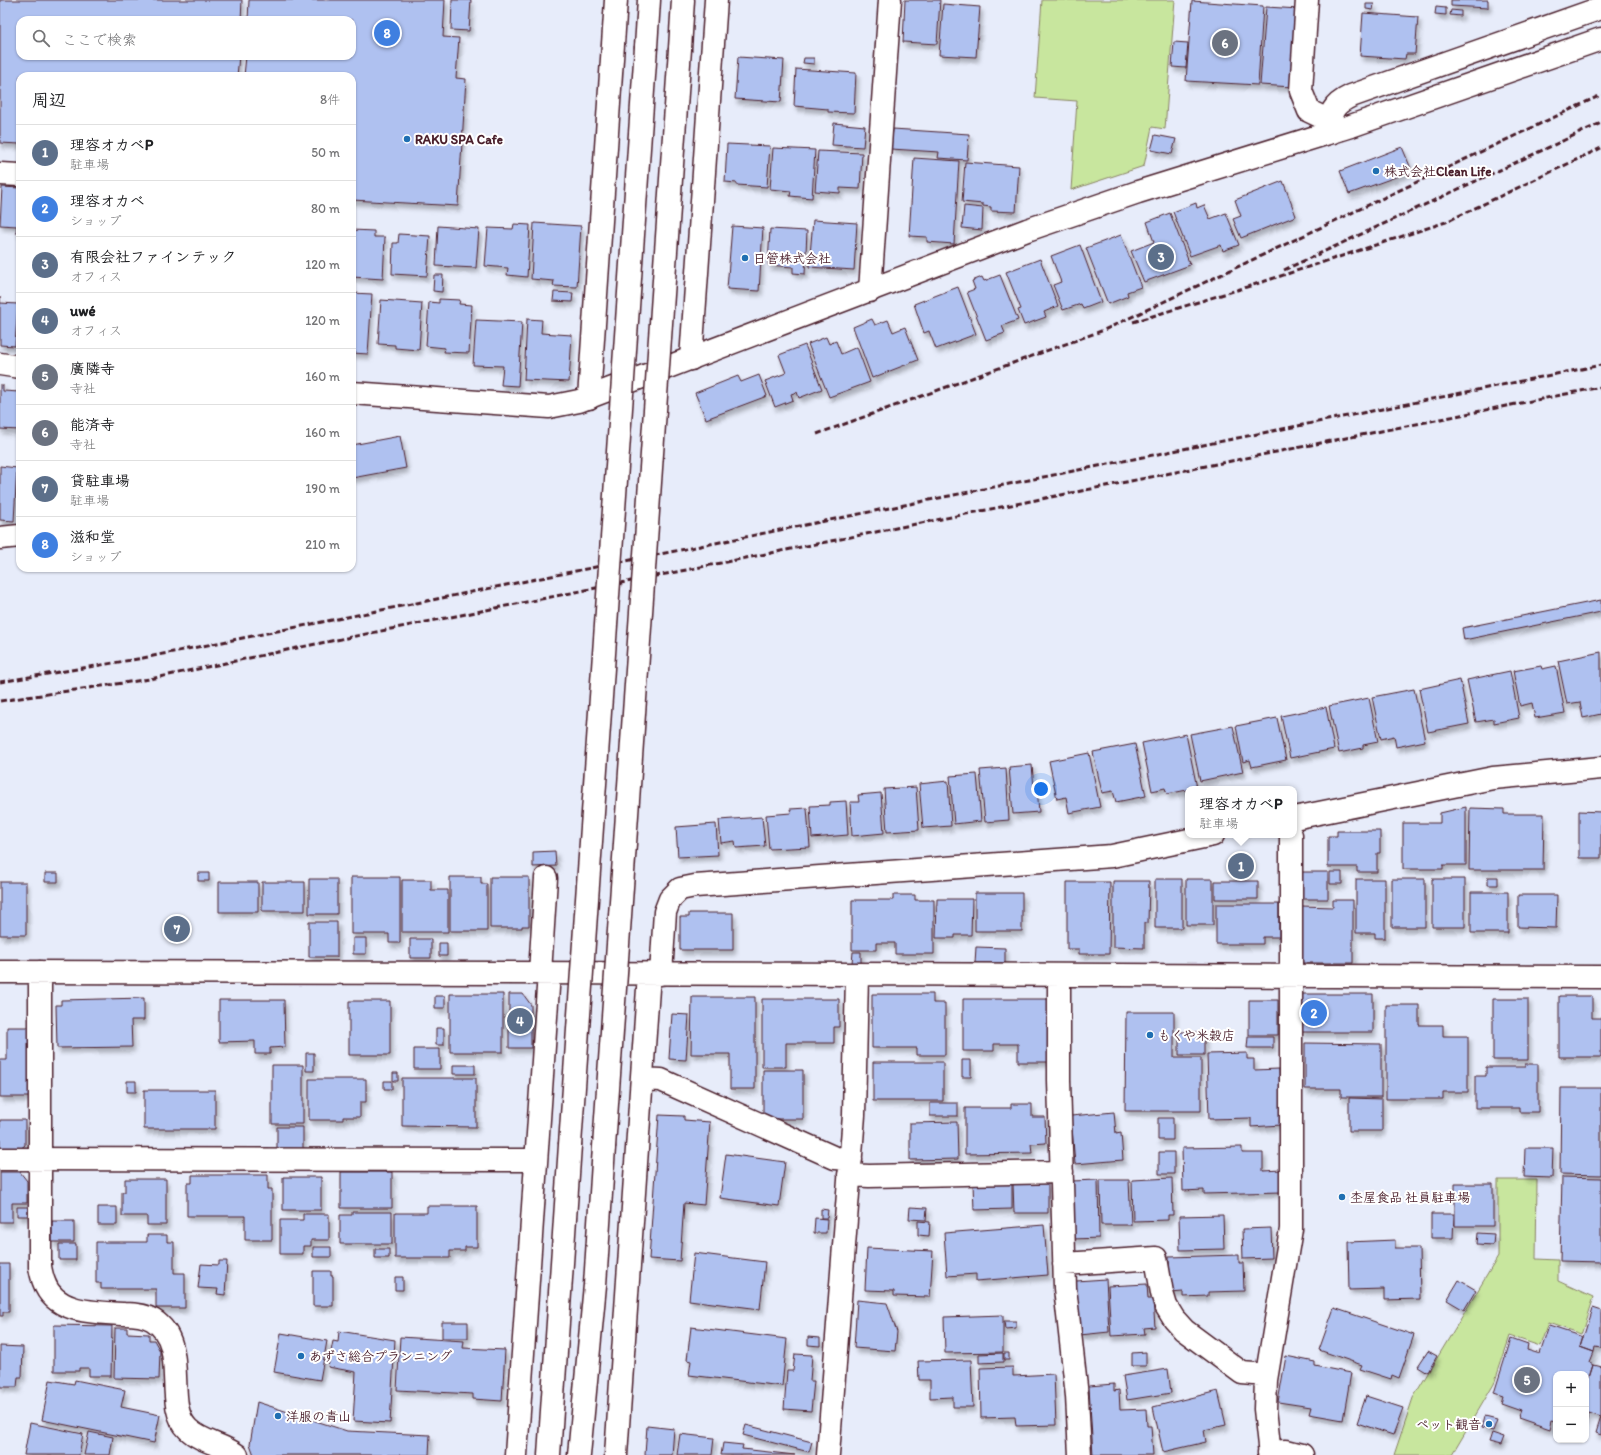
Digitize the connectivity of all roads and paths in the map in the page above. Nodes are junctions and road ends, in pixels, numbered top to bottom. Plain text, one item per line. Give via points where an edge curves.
1 (616, 0) edge
2 (649, 0) edge
3 (683, 0) edge
4 (716, 0) edge
5 (890, 0) edge
6 (1307, 0) edge
7 (1601, 8) edge
8 (1601, 39) edge
9 (1331, 127) junction
10 (0, 174) edge
11 (16, 175) edge
12 (870, 291) junction
13 (691, 359) junction
14 (0, 364) edge
15 (16, 366) edge
16 (356, 394) edge
17 (589, 398) junction
18 (16, 536) edge
19 (0, 538) edge
20 (1601, 768) edge
21 (1297, 817) edge
22 (1198, 838) edge
23 (1291, 838) edge
24 (546, 878) dead end
25 (0, 972) edge
26 (40, 972) junction
27 (544, 973) junction
28 (655, 974) junction
29 (857, 975) junction
30 (1059, 975) junction
31 (1292, 976) junction
32 (1601, 977) edge
33 (642, 1079) junction
34 (0, 1159) edge
35 (40, 1159) junction
36 (536, 1160) junction
37 (850, 1167) junction
38 (1062, 1172) junction
39 (1064, 1264) junction
40 (1266, 1375) junction
41 (1270, 1454) edge
42 (237, 1455) edge
43 (516, 1455) edge
44 (549, 1455) edge
45 (579, 1455) edge
46 (616, 1455) edge
47 (828, 1455) edge
48 (1080, 1455) edge
49 (1302, 1455) edge

1 - 17 street
2 - 44 street, bridge
3 - 45 street, bridge via 604,1147
4 - 13 street
5 - 12 street
6 - 9 street via 1301,91 1309,111
7 - 9 street via 1351,96 1340,101 1333,110
8 - 9 street
9 - 12 street via 1082,211
10 - 11 street
12 - 13 street
13 - 17 street
14 - 15 street
16 - 17 street via 549,407
18 - 19 street
20 - 21 street via 1493,778
22 - 28 street via 1112,856 680,889 670,899 665,912
23 - 31 street
24 - 27 street
25 - 26 street
26 - 27 street
26 - 35 street
27 - 28 street
27 - 36 street
28 - 29 street
28 - 33 street
29 - 30 street
29 - 37 street via 854,1115
30 - 31 street
30 - 38 street
31 - 32 street
31 - 40 street via 1291,1230
33 - 37 street via 661,1080
33 - 46 street
34 - 35 street
35 - 36 street
35 - 42 street via 40,1267 44,1283 54,1297 67,1306 84,1311 137,1315 152,1320 164,1329 171,1342 181,1419 188,1429 198,1436
36 - 43 street
37 - 38 street via 869,1176
37 - 47 street
38 - 39 street
39 - 40 street via 1156,1258 1164,1300 1174,1319 1184,1330 1242,1372
39 - 48 street
40 - 41 street via 1265,1409
41 - 49 street via 1286,1450

